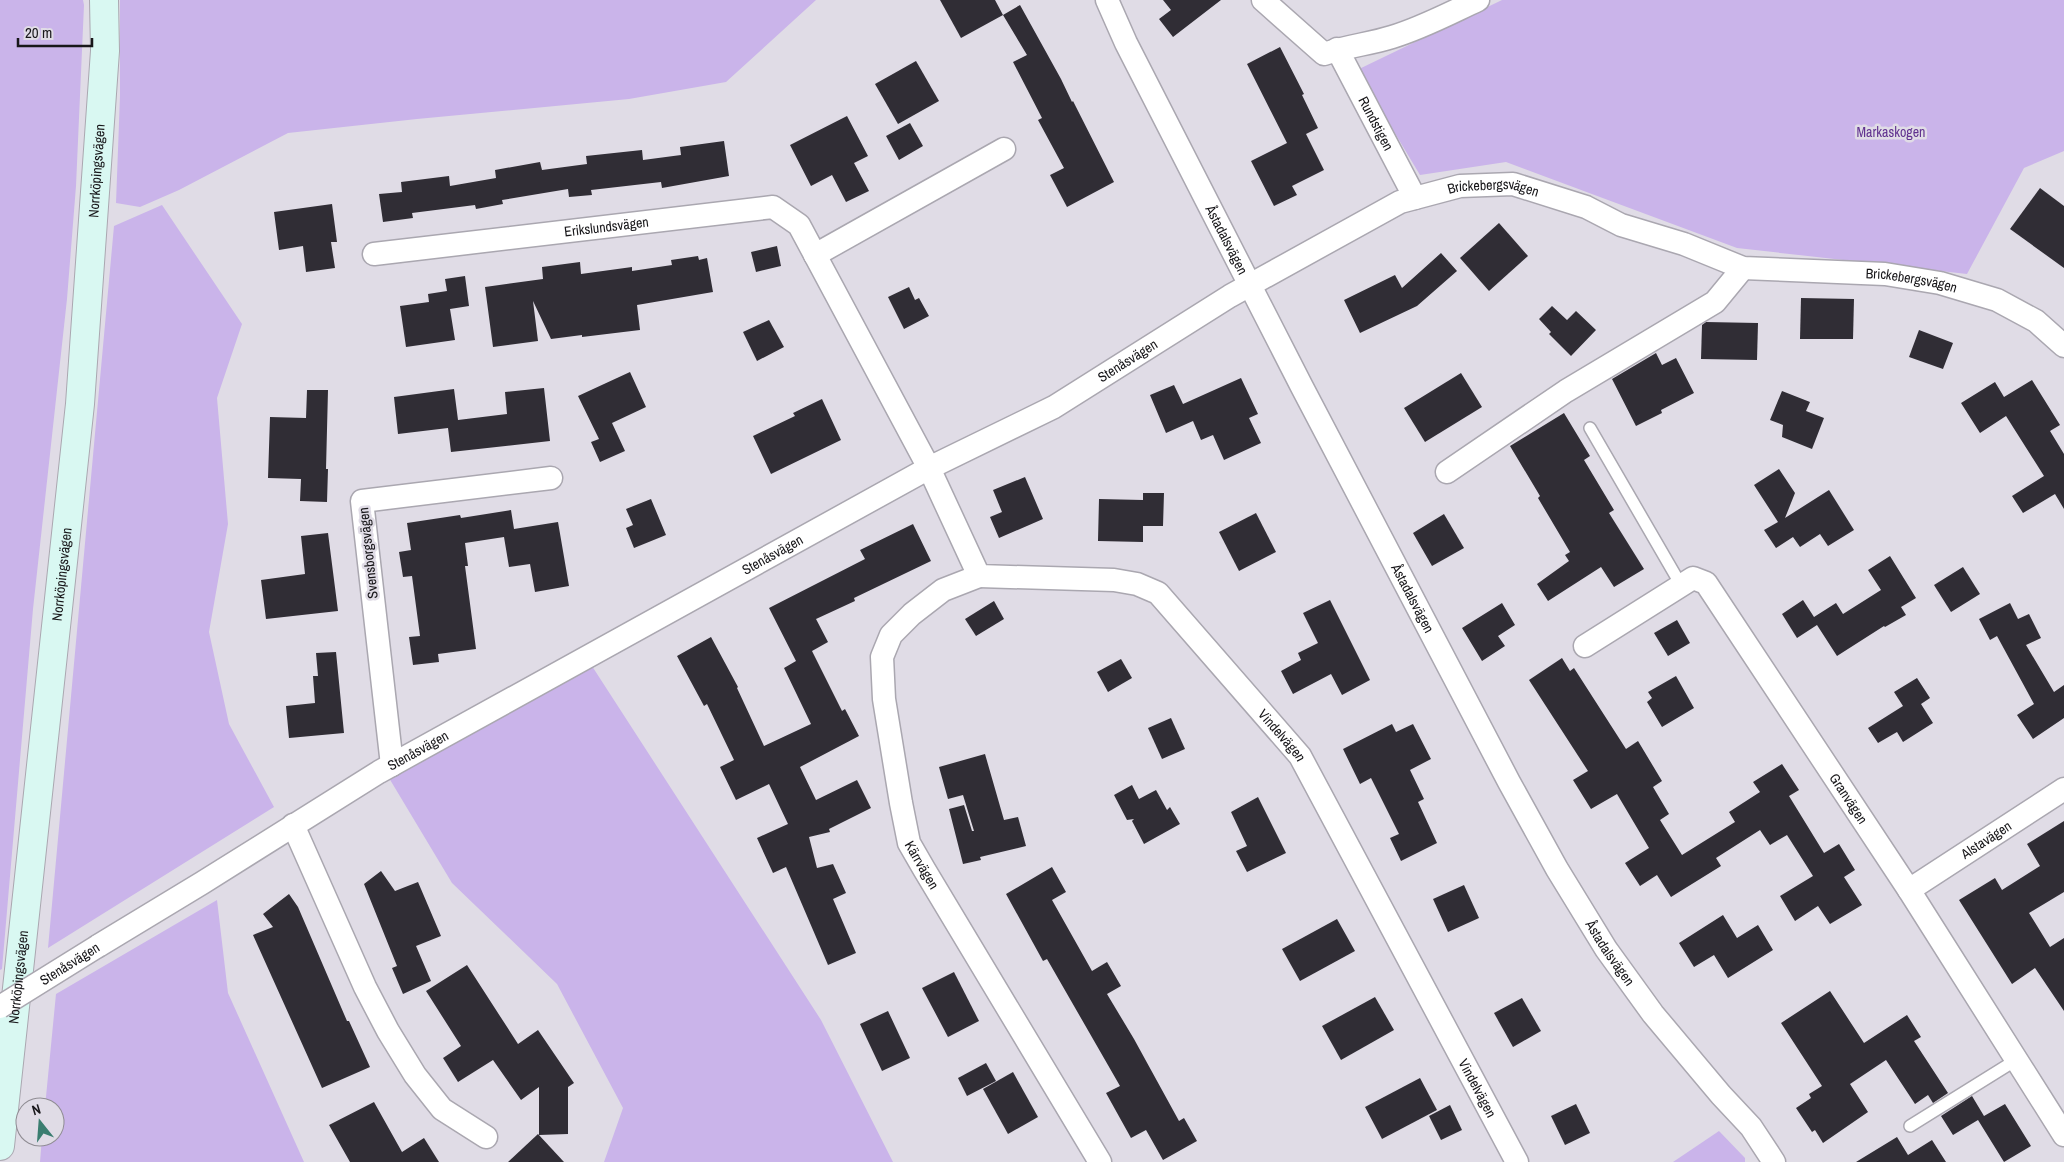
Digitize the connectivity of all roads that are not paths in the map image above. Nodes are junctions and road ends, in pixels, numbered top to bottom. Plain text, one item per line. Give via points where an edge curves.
1 (104, 0) edge
2 (1107, 0) edge
3 (1262, 0) edge
4 (1478, 0) edge
5 (1337, 49) junction
6 (1004, 149) dead end
7 (1415, 198) junction
8 (374, 254) dead end
9 (815, 254) junction
10 (1743, 268) junction
11 (1251, 284) junction
12 (2064, 346) edge
13 (1590, 428) dead end
14 (929, 468) junction
15 (1447, 472) dead end
16 (551, 478) dead end
17 (979, 576) junction
18 (1681, 585) junction
19 (1585, 646) dead end
20 (392, 766) junction
21 (2064, 789) edge
22 (293, 825) junction
23 (1909, 890) junction
24 (0, 1007) edge
25 (2016, 1060) junction
26 (1910, 1126) dead end
27 (2064, 1135) edge
28 (486, 1137) dead end
29 (0, 1146) edge
30 (1100, 1162) edge
31 (1517, 1162) edge
32 (1774, 1162) edge

1 - 29 main road, Norrköpingsvägen via 106,51 80,404
2 - 11 street, Åstadalsvägen
3 - 5 street via 1324,54
4 - 5 street via 1391,38
5 - 7 street, Rundstigen
6 - 9 street
7 - 10 street, Brickebergsvägen via 1460,186 1513,184 1586,207 1621,225 1684,244
7 - 11 street, Brickebergsvägen via 1400,202
8 - 9 street, Erikslundsvägen via 773,207 799,225
9 - 14 street, Erikslundsvägen
10 - 12 street, Brickebergsvägen via 1885,274 1940,283 1997,300 2036,321
10 - 15 street via 1715,302 1566,391
11 - 14 street, Stenåsvägen via 1054,407
11 - 32 street, Åstadalsvägen via 1302,387 1557,869 1606,949 1653,1014 1751,1127
13 - 18 lane
14 - 17 street
14 - 20 street, Stenåsvägen
16 - 20 street, Svensborgsvägen via 362,501
17 - 30 street, Kärrvägen via 942,590 912,614 891,635 882,657 884,699 902,811 909,843
17 - 31 street, Vindelvägen via 1114,580 1158,592 1300,756
18 - 19 street, Granvägen
18 - 23 street, Granvägen via 1693,578 1706,583
20 - 22 street, Stenåsvägen
21 - 23 street, Alstavägen
22 - 24 street, Stenåsvägen, bridge
22 - 28 street via 365,987 415,1075 442,1109
23 - 25 street, Granvägen
25 - 26 lane
25 - 27 street, Granvägen

